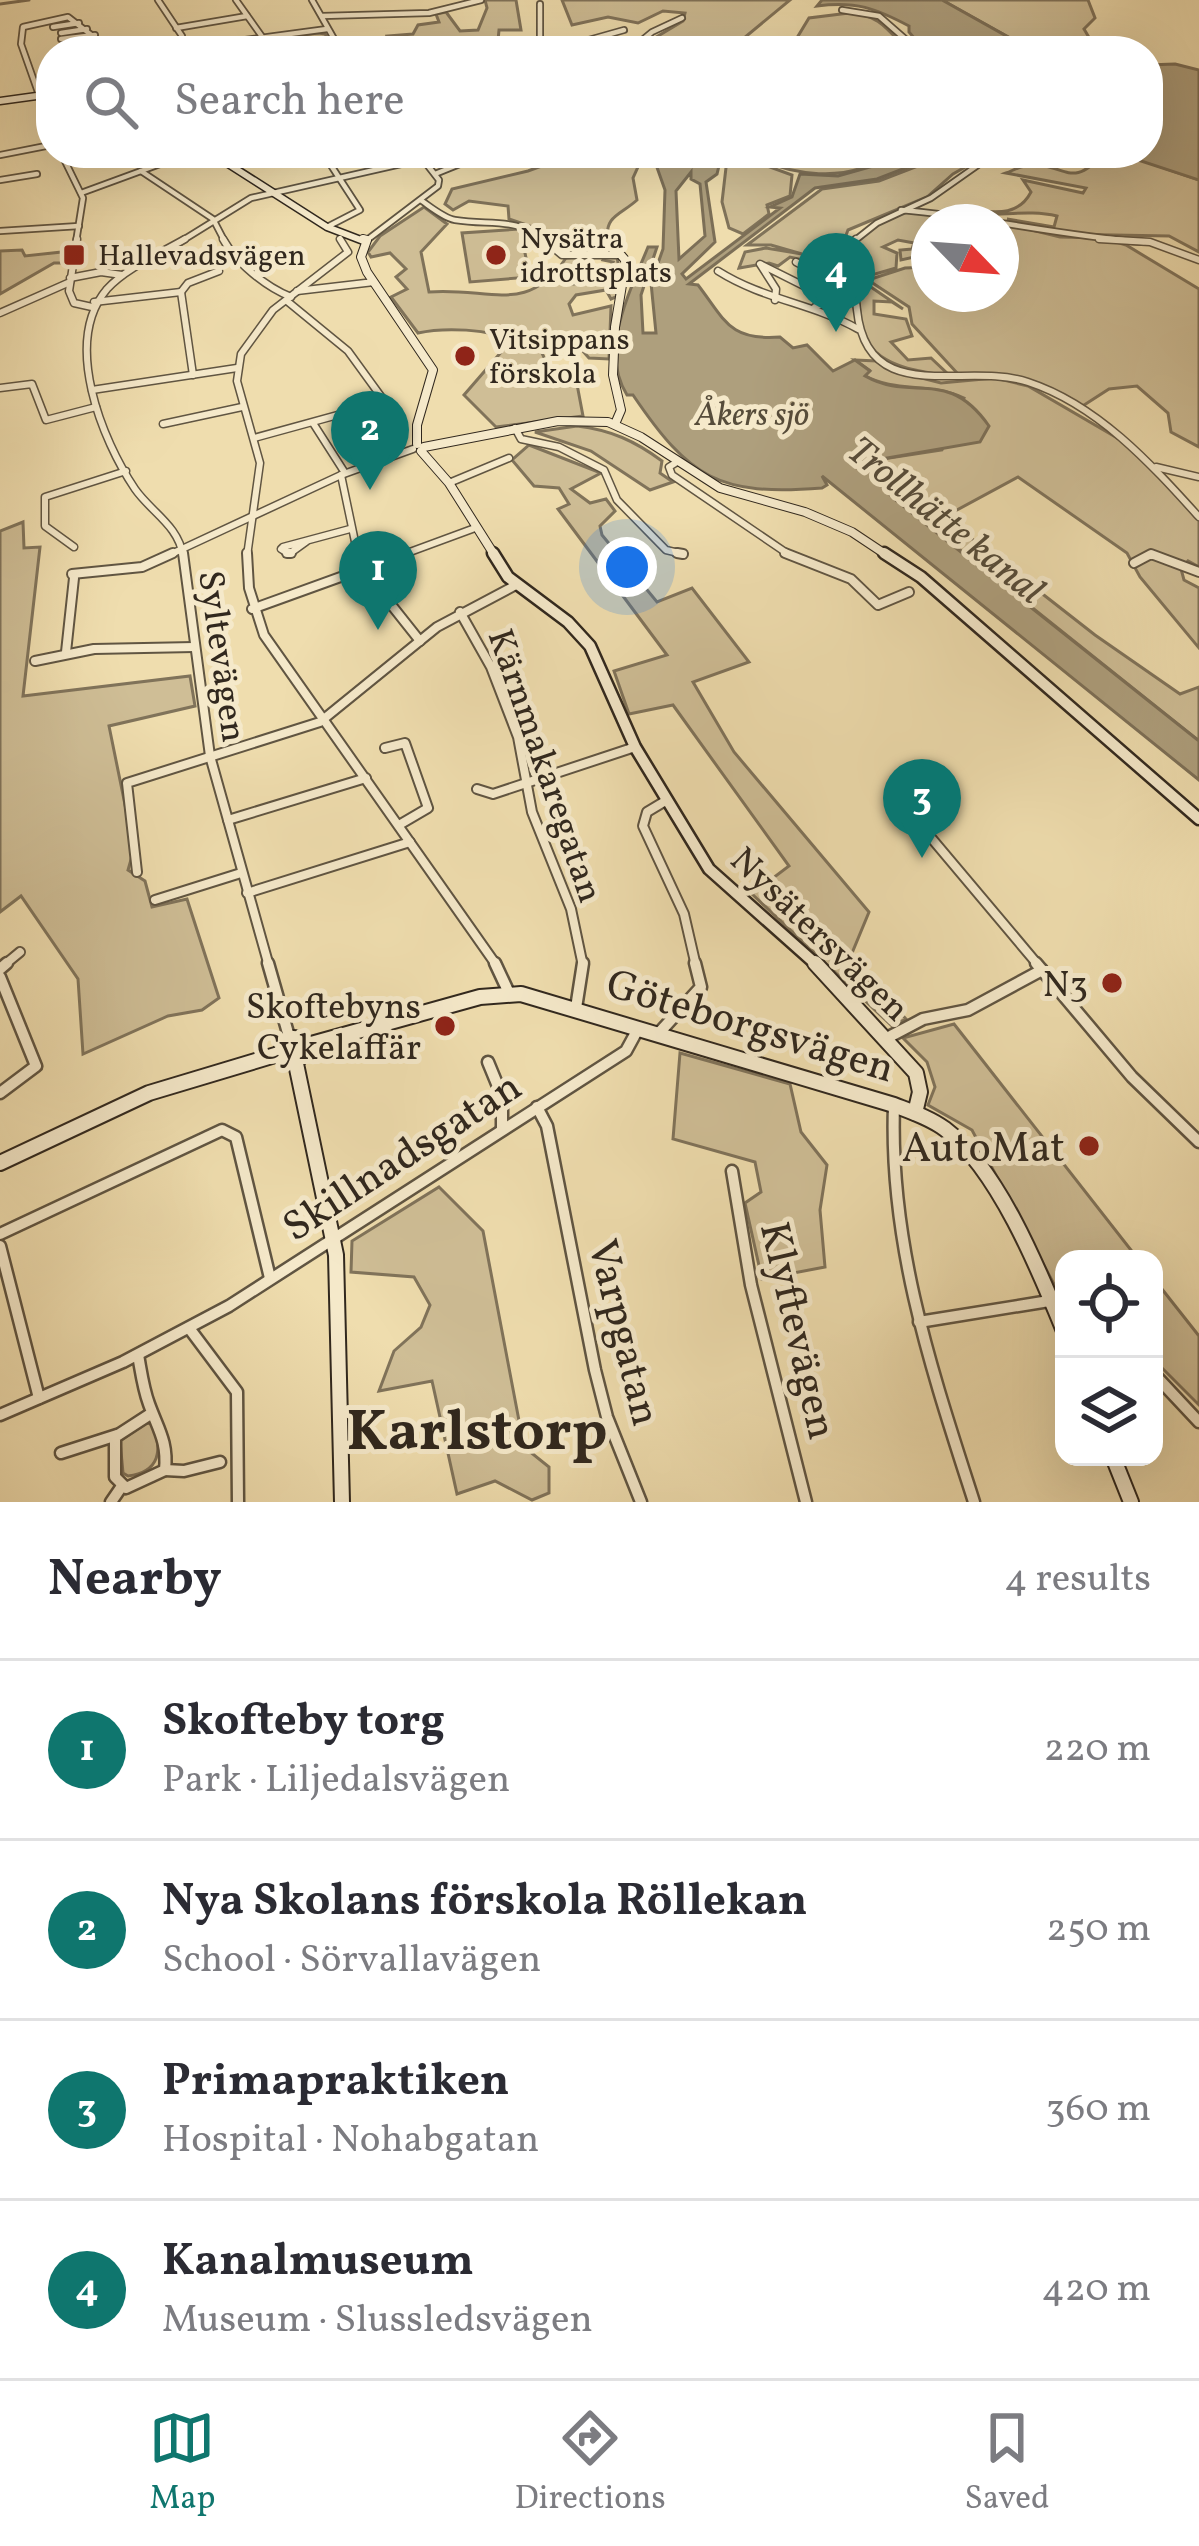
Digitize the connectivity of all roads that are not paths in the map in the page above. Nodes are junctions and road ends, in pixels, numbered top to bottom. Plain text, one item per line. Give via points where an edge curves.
1 (158, 0) edge
2 (236, 0) edge
3 (312, 0) edge
4 (436, 0) edge
5 (481, 0) edge
6 (540, 4) dead end
7 (443, 10) junction
8 (842, 10) dead end
9 (247, 16) junction
10 (322, 16) junction
11 (682, 18) dead end
12 (79, 23) junction
13 (53, 27) dead end
14 (176, 28) junction
15 (88, 29) junction
16 (327, 29) junction
17 (624, 31) dead end
18 (96, 35) joint
19 (182, 36) edge
20 (262, 36) edge
21 (277, 36) edge
22 (331, 36) edge
23 (541, 36) edge
24 (602, 36) edge
25 (647, 36) edge
26 (905, 36) edge
27 (36, 86) edge
28 (36, 95) edge
29 (0, 101) edge
30 (36, 148) edge
31 (0, 154) edge
32 (68, 168) edge
33 (149, 168) edge
34 (235, 168) edge
35 (333, 168) edge
36 (371, 168) edge
37 (430, 168) edge
38 (450, 168) edge
39 (966, 168) edge
40 (141, 171) junction
41 (37, 174) dead end
42 (435, 174) junction
43 (338, 176) junction
44 (0, 180) edge
45 (271, 190) junction
46 (81, 193) junction
47 (422, 201) junction
48 (901, 210) junction
49 (212, 219) junction
50 (79, 226) junction
51 (327, 227) junction
52 (0, 232) edge
53 (340, 239) dead end
54 (367, 240) junction
55 (621, 255) joint
56 (1199, 260) edge
57 (796, 262) dead end
58 (219, 271) dead end
59 (718, 271) dead end
60 (757, 274) dead end
61 (122, 276) junction
62 (70, 280) junction
63 (770, 281) junction
64 (374, 282) junction
65 (838, 284) junction
66 (854, 287) junction
67 (182, 292) junction
68 (291, 296) junction
69 (775, 300) junction
70 (93, 304) junction
71 (810, 309) junction
72 (0, 313) edge
73 (858, 329) junction
74 (237, 368) junction
75 (193, 375) junction
76 (0, 388) edge
77 (92, 390) junction
78 (96, 406) junction
79 (242, 407) junction
80 (313, 423) junction
81 (163, 424) dead end
82 (615, 424) junction
83 (515, 428) junction
84 (254, 438) junction
85 (419, 448) junction
86 (508, 458) dead end
87 (677, 462) junction
88 (1154, 468) junction
89 (126, 472) junction
90 (343, 474) junction
91 (1199, 477) edge
92 (449, 483) junction
93 (1199, 517) edge
94 (251, 518) junction
95 (475, 528) junction
96 (350, 529) junction
97 (307, 541) dead end
98 (182, 545) junction
99 (74, 547) dead end
100 (683, 554) dead end
101 (1134, 563) dead end
102 (362, 568) junction
103 (1199, 572) edge
104 (516, 585) junction
105 (909, 592) dead end
106 (252, 609) junction
107 (460, 612) junction
108 (420, 641) junction
109 (194, 647) junction
110 (66, 652) junction
111 (35, 661) dead end
112 (326, 718) junction
113 (634, 747) junction
114 (385, 748) dead end
115 (210, 757) junction
116 (366, 778) junction
117 (529, 781) junction
118 (477, 789) dead end
119 (667, 800) junction
120 (901, 802) dead end
121 (1199, 819) edge
122 (228, 820) junction
123 (399, 825) junction
124 (410, 842) junction
125 (137, 872) dead end
126 (241, 873) junction
127 (247, 893) junction
128 (155, 900) dead end
129 (20, 952) dead end
130 (1042, 970) junction
131 (0, 973) edge
132 (508, 993) junction
133 (576, 1008) junction
134 (639, 1027) junction
135 (658, 1034) junction
136 (886, 1038) junction
137 (293, 1050) junction
138 (488, 1062) dead end
139 (0, 1093) edge
140 (894, 1105) junction
141 (537, 1107) junction
142 (915, 1113) junction
143 (502, 1129) junction
144 (1199, 1142) edge
145 (0, 1163) edge
146 (732, 1171) dead end
147 (0, 1234) edge
148 (332, 1237) junction
149 (0, 1246) edge
150 (270, 1279) junction
151 (1051, 1301) junction
152 (1055, 1309) edge
153 (919, 1322) junction
154 (189, 1328) junction
155 (138, 1355) junction
156 (1163, 1384) edge
157 (39, 1398) junction
158 (152, 1413) junction
159 (0, 1414) edge
160 (1199, 1423) edge
161 (117, 1435) junction
162 (61, 1453) dead end
163 (220, 1462) dead end
164 (1117, 1466) edge
165 (165, 1469) junction
166 (122, 1486) junction
167 (110, 1502) edge
168 (238, 1502) edge
169 (341, 1502) edge
170 (641, 1502) edge
171 (806, 1502) edge
172 (974, 1502) edge
173 (1131, 1502) edge

1 - 14 street
2 - 9 street
3 - 10 street
4 - 7 street
5 - 7 street
6 - 23 street
7 - 10 street
8 - 26 street via 874,14
9 - 14 street
9 - 20 street
10 - 16 street
11 - 25 street
12 - 13 street
12 - 15 street
12 - 27 street via 68,17 23,27
14 - 19 street
15 - 18 street
15 - 18 street via 61,36
16 - 21 street
16 - 22 street
17 - 24 street
28 - 29 street
30 - 31 street
32 - 46 street
33 - 40 street
34 - 45 street
35 - 43 street
36 - 43 street
37 - 42 street
38 - 42 street
39 - 48 street via 933,197
40 - 46 street
40 - 49 street
41 - 44 street
42 - 47 street via 438,186
43 - 45 street
43 - 51 street via 360,210
45 - 49 street
45 - 51 street
46 - 50 street
47 - 54 street
47 - 55 street via 451,220 529,227 560,254
48 - 56 street via 1166,245
48 - 66 street via 869,225 848,247
49 - 61 street
49 - 68 street via 229,250
50 - 52 street
50 - 62 street
51 - 54 street
53 - 68 street via 348,252
54 - 64 street via 361,257
55 - 82 street
57 - 65 street
58 - 67 street
59 - 69 street
60 - 63 street
61 - 62 street
61 - 70 street
62 - 70 street via 74,303
62 - 72 street
63 - 65 street via 760,264 806,286
63 - 69 street
64 - 68 street
64 - 85 street via 433,370 414,431
65 - 66 street
66 - 71 street
66 - 73 street
67 - 70 street
67 - 75 street
68 - 74 street via 252,337
68 - 80 street via 348,351 385,403
69 - 71 street
70 - 77 street, Syltevägen
71 - 73 street
73 - 88 street via 878,357 911,374 1035,384 1122,435
74 - 75 street
74 - 79 street
75 - 77 street
76 - 78 street via 32,384 46,420
77 - 78 street, Syltevägen
78 - 89 street, Syltevägen
79 - 81 street
79 - 84 street
80 - 84 street
80 - 90 street
82 - 83 street
82 - 87 street
83 - 85 street
83 - 100 street via 521,439 604,470 617,500 666,550
84 - 94 street via 259,474
85 - 90 street
85 - 92 street, Nysätersvägen
86 - 92 street
87 - 105 street via 672,475 789,555 851,579 878,605
87 - 121 street via 720,488 821,518 889,553
88 - 91 street
88 - 93 street
89 - 98 street, Syltevägen
89 - 99 street via 45,496 44,526
90 - 94 street
90 - 96 street
92 - 95 street, Nysätersvägen
94 - 98 street
94 - 106 street via 244,562
95 - 102 street
95 - 104 street, Nysätersvägen
96 - 97 street
96 - 102 street
98 - 109 street, Syltevägen
98 - 110 street via 142,567 73,576
101 - 103 street via 1151,554
102 - 106 street
102 - 108 street
104 - 107 street
104 - 113 street, Nysätersvägen via 581,634
106 - 112 street
107 - 108 street
107 - 117 street, Kärnmakaregatan via 484,652
108 - 112 street
109 - 110 street
109 - 115 street, Syltevägen
110 - 111 street
112 - 115 street
112 - 116 street
113 - 117 street
113 - 119 street, Nysätersvägen
114 - 123 street via 405,743 428,808
115 - 122 street, Syltevägen
115 - 125 street via 128,783
116 - 122 street
116 - 123 street
117 - 118 street via 487,796
117 - 133 street, Kärnmakaregatan via 531,808 570,901 582,984
119 - 135 street via 647,812 643,826 684,914 701,987 663,1019
119 - 136 street, Nysätersvägen via 709,869
120 - 130 street
122 - 126 street, Syltevägen
123 - 124 street
124 - 127 street
124 - 132 street
126 - 127 street, Syltevägen
126 - 128 street
127 - 137 street, Syltevägen
129 - 131 street
130 - 136 street via 968,1010 923,1019
130 - 144 street
131 - 139 street via 36,1066
132 - 133 street, Göteborgsvägen
132 - 137 street, Göteborgsvägen
133 - 134 street, Göteborgsvägen
134 - 135 street, Göteborgsvägen
134 - 141 street, Skillnadsgatan via 626,1051
135 - 140 street, Göteborgsvägen
136 - 142 street, Nysätersvägen via 916,1073
137 - 145 street, Göteborgsvägen via 149,1093
137 - 148 street
138 - 143 street via 502,1096
140 - 142 street, Göteborgsvägen
140 - 153 street via 893,1206
141 - 143 street, Skillnadsgatan
141 - 170 street, Varpgatan via 607,1417
142 - 151 street, Göteborgsvägen via 949,1132 974,1162
143 - 148 street, Skillnadsgatan
146 - 171 street, Klyftevägen
147 - 150 street via 222,1130 236,1137
148 - 150 street, Skillnadsgatan
148 - 169 street
149 - 157 street
150 - 154 street, Skillnadsgatan
151 - 152 street, Göteborgsvägen
151 - 153 street
153 - 172 street
154 - 155 street, Skillnadsgatan
154 - 168 street via 237,1392
155 - 157 street, Skillnadsgatan
155 - 158 street
156 - 160 street
157 - 159 street, Skillnadsgatan
158 - 161 street
158 - 165 street via 164,1427
161 - 162 street
161 - 166 street
163 - 165 street
164 - 173 street
165 - 166 street
166 - 167 street

